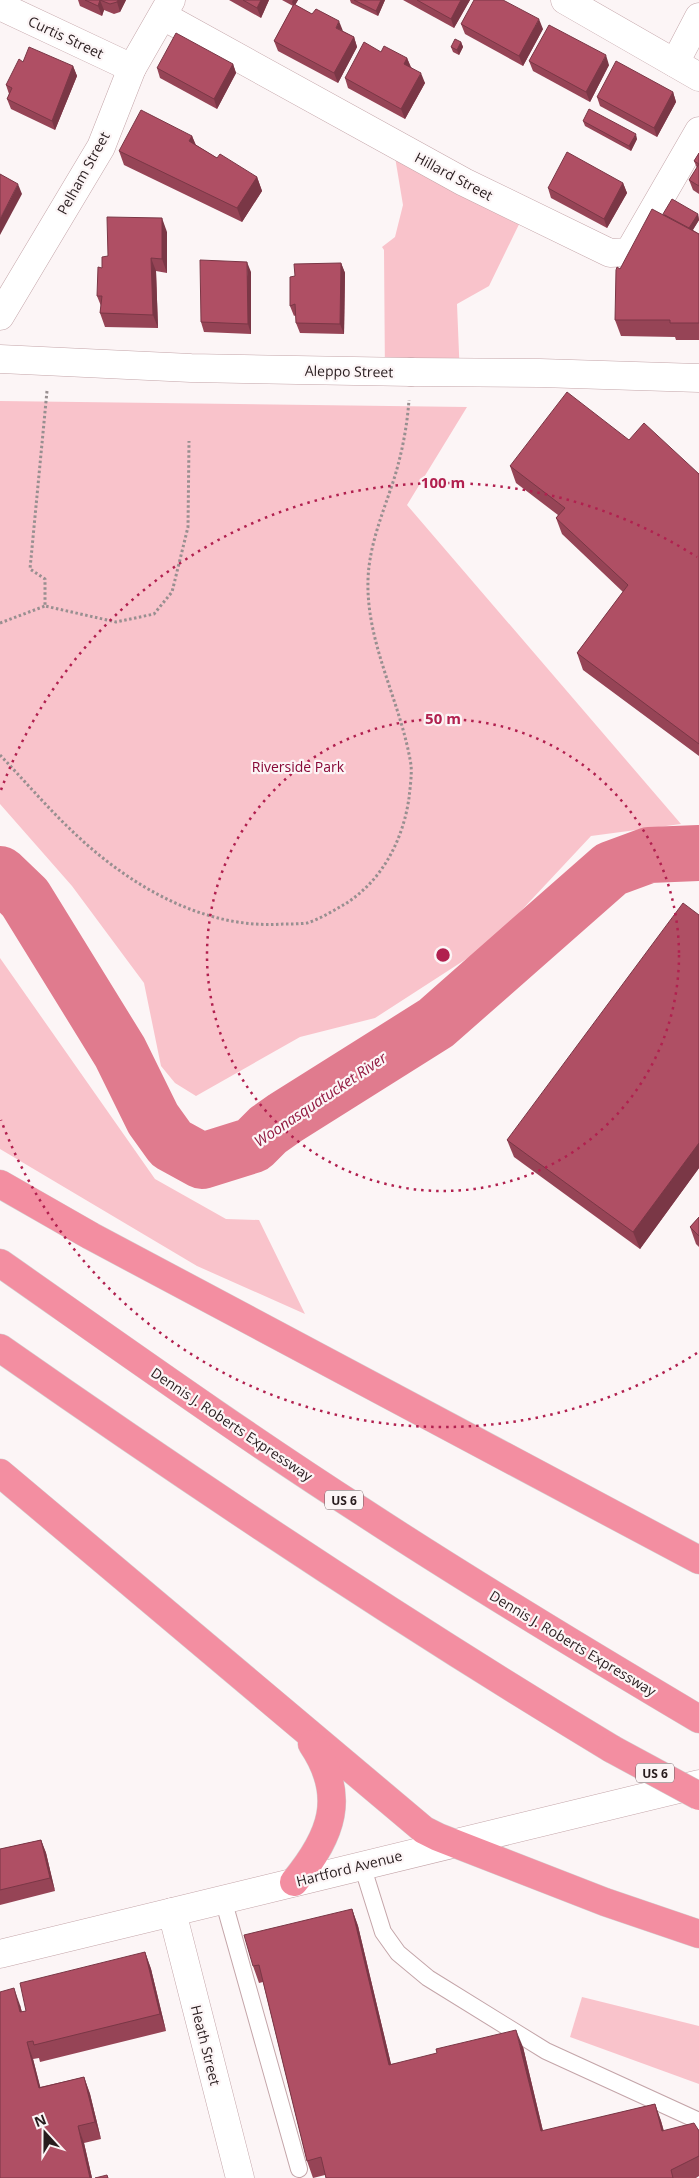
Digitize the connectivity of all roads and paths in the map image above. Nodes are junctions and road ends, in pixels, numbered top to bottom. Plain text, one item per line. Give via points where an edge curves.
1 (565, 0) edge
2 (0, 6) edge
3 (167, 8) edge
4 (699, 17) edge
5 (674, 63) junction
6 (132, 68) junction
7 (699, 77) edge
8 (699, 131) edge
9 (0, 316) edge
10 (0, 359) edge
11 (50, 360) junction
12 (411, 372) junction
13 (699, 378) edge
14 (190, 440) dead end
15 (45, 606) junction
16 (0, 623) edge
17 (0, 755) edge
18 (0, 1184) edge
19 (0, 1263) edge
20 (0, 1348) edge
21 (0, 1473) edge
22 (699, 1560) edge
23 (699, 1719) edge
24 (295, 1723) junction
25 (699, 1784) edge
26 (699, 1796) edge
27 (453, 1843) junction
28 (362, 1865) junction
29 (294, 1882) junction
30 (223, 1899) junction
31 (172, 1912) junction
32 (699, 1934) edge
33 (0, 1954) edge
34 (699, 2121) edge
35 (299, 2169) dead end
36 (240, 2178) edge

1 - 5 street
2 - 6 street, Curtis Street
3 - 6 street, Pelham Street
3 - 8 street, Hillard Street via 464,182 610,253 629,252
4 - 5 street
5 - 7 street
6 - 9 street, Pelham Street via 101,147
10 - 11 street, Aleppo Street
11 - 12 street, Aleppo Street via 191,368
11 - 15 path via 30,568 45,579
12 - 13 street, Aleppo Street
12 - 17 path via 406,430 371,549 368,578 368,610 411,766 409,799 395,849 355,898 306,923 265,926 229,922 193,911 150,890 112,865 69,828
14 - 15 path via 188,527 172,592 154,614 116,622
15 - 16 path
18 - 22 highway via 91,1236
19 - 23 highway, Dennis J. Roberts Expressway / US 6 via 362,1512
20 - 26 highway, US 6, bridge via 142,1447 425,1634 612,1749
21 - 24 highway
24 - 27 highway via 410,1820
24 - 29 highway via 321,1758 333,1795 325,1832
25 - 27 street, Hartford Avenue
27 - 28 street, Hartford Avenue
27 - 32 highway via 618,1907
28 - 29 street, Hartford Avenue
28 - 34 lane via 383,1932 398,1953 428,1978 546,2050
29 - 30 street, Hartford Avenue
30 - 31 street, Hartford Avenue
30 - 35 lane
31 - 33 street, Hartford Avenue
31 - 36 street, Heath Street

